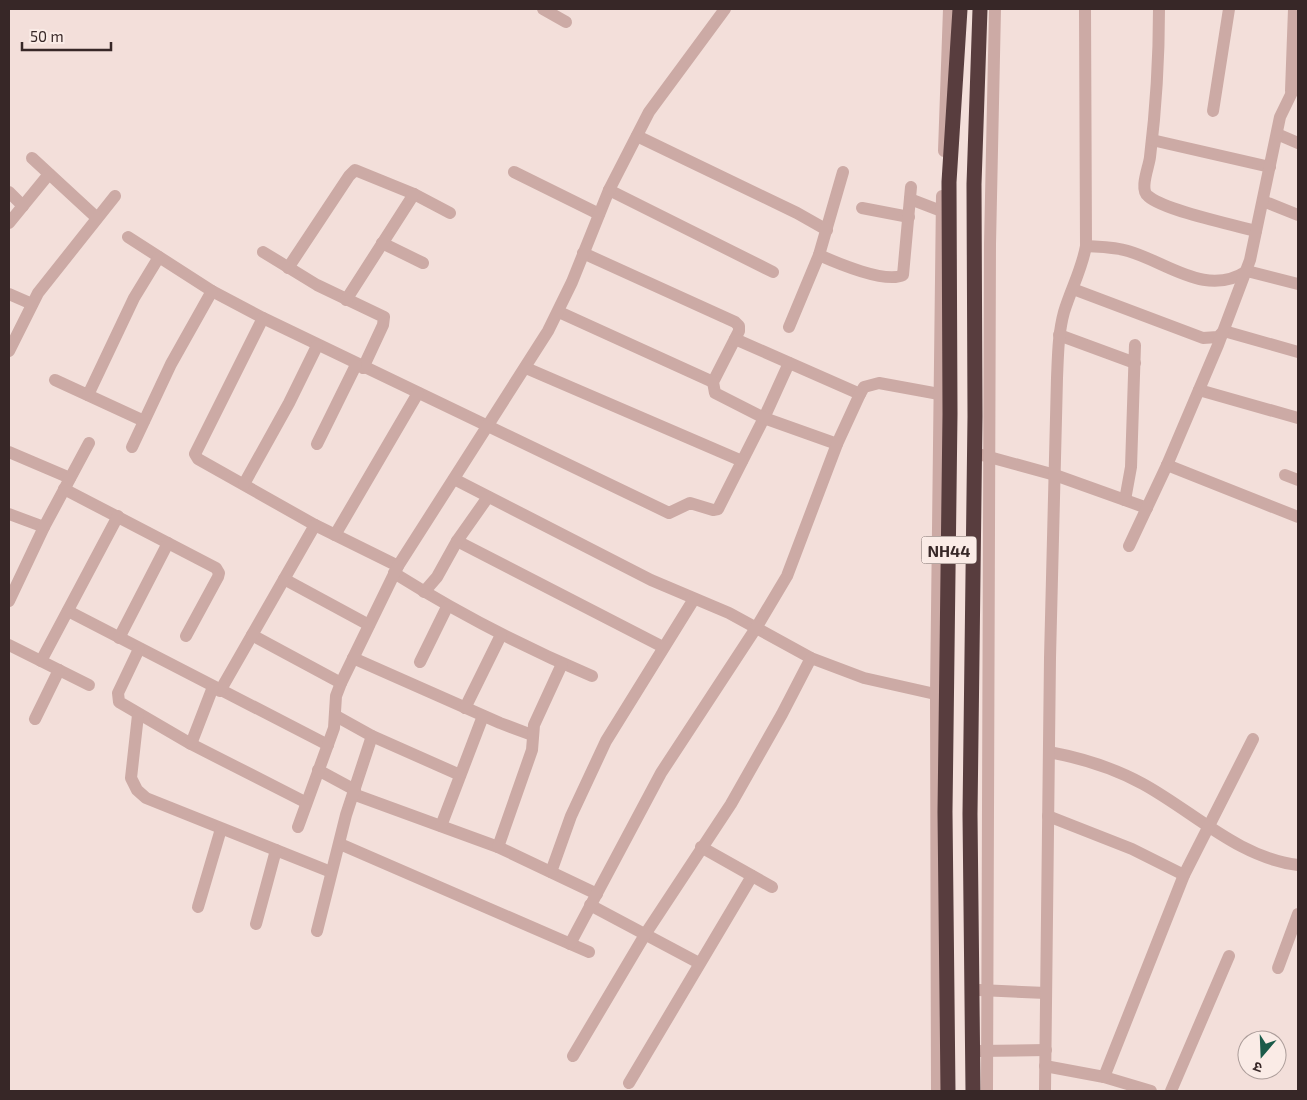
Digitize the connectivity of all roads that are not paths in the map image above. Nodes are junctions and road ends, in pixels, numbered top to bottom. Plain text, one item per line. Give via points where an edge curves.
1 (542, 9) edge
2 (725, 9) edge
3 (949, 9) edge
4 (960, 9) edge
5 (980, 9) edge
6 (995, 9) edge
7 (1085, 9) edge
8 (1159, 9) edge
9 (1229, 9) edge
10 (1294, 9) edge
11 (566, 22) dead end
12 (1298, 80) edge
13 (1290, 96) junction
14 (1213, 111) dead end
15 (1277, 134) junction
16 (637, 136) junction
17 (1152, 140) junction
18 (1298, 143) edge
19 (32, 158) dead end
20 (1270, 167) junction
21 (514, 172) dead end
22 (842, 172) dead end
23 (50, 174) junction
24 (609, 190) junction
25 (9, 192) edge
26 (414, 194) junction
27 (114, 196) dead end
28 (1262, 201) junction
29 (23, 206) junction
30 (862, 208) dead end
31 (946, 212) junction
32 (450, 213) dead end
33 (599, 214) junction
34 (1298, 215) edge
35 (909, 217) junction
36 (97, 218) junction
37 (9, 223) edge
38 (827, 230) junction
39 (1256, 231) junction
40 (128, 237) dead end
41 (382, 243) junction
42 (1086, 246) junction
43 (263, 252) dead end
44 (583, 253) junction
45 (819, 256) junction
46 (159, 257) junction
47 (423, 263) dead end
48 (288, 268) junction
49 (1246, 271) junction
50 (773, 272) dead end
51 (1298, 284) edge
52 (1073, 289) junction
53 (212, 291) junction
54 (9, 294) edge
55 (346, 300) junction
56 (32, 304) junction
57 (559, 312) junction
58 (263, 318) junction
59 (789, 327) dead end
60 (1224, 331) junction
61 (1059, 335) junction
62 (735, 339) junction
63 (1136, 345) dead end
64 (317, 346) junction
65 (9, 351) edge
66 (1298, 352) edge
67 (789, 363) junction
68 (1135, 363) junction
69 (360, 366) junction
70 (526, 368) junction
71 (55, 380) dead end
72 (713, 382) junction
73 (1199, 390) junction
74 (418, 394) junction
75 (860, 394) junction
76 (88, 395) junction
77 (946, 396) junction
78 (764, 418) junction
79 (1298, 418) edge
80 (144, 421) junction
81 (488, 428) junction
82 (89, 443) dead end
83 (317, 444) dead end
84 (837, 444) junction
85 (132, 447) dead end
86 (9, 452) edge
87 (974, 453) junction
88 (989, 457) junction
89 (742, 461) junction
90 (1167, 465) junction
91 (1055, 475) junction
92 (1285, 475) dead end
93 (454, 479) junction
94 (1298, 480) edge
95 (67, 483) junction
96 (244, 484) junction
97 (488, 497) junction
98 (1125, 500) junction
99 (1147, 508) junction
100 (9, 514) edge
101 (118, 516) junction
102 (1298, 517) edge
103 (315, 525) junction
104 (44, 527) junction
105 (335, 535) junction
106 (457, 541) junction
107 (168, 543) junction
108 (1129, 546) dead end
109 (396, 570) junction
110 (13, 579) edge
111 (284, 579) junction
112 (424, 592) junction
113 (694, 599) junction
114 (9, 601) edge
115 (448, 607) junction
116 (68, 611) junction
117 (369, 625) junction
118 (756, 628) junction
119 (252, 635) junction
120 (501, 635) junction
121 (186, 636) dead end
122 (119, 638) junction
123 (9, 645) edge
124 (663, 647) junction
125 (139, 648) junction
126 (353, 658) junction
127 (811, 658) junction
128 (41, 661) junction
129 (420, 662) dead end
130 (562, 664) junction
131 (58, 670) junction
132 (592, 676) dead end
133 (341, 684) junction
134 (89, 685) dead end
135 (217, 689) junction
136 (941, 696) junction
137 (465, 708) junction
138 (138, 715) junction
139 (336, 716) junction
140 (483, 716) junction
141 (35, 719) dead end
142 (532, 735) junction
143 (372, 736) junction
144 (1253, 739) dead end
145 (191, 744) junction
146 (328, 745) junction
147 (1049, 752) junction
148 (318, 770) junction
149 (460, 775) junction
150 (354, 792) junction
151 (306, 802) junction
152 (1048, 816) junction
153 (441, 826) junction
154 (1209, 826) junction
155 (298, 827) dead end
156 (221, 829) junction
157 (340, 844) junction
158 (498, 847) junction
159 (701, 847) junction
160 (276, 850) junction
161 (1298, 866) edge
162 (331, 872) junction
163 (551, 872) junction
164 (1184, 875) junction
165 (752, 876) junction
166 (772, 887) dead end
167 (594, 899) junction
168 (198, 907) dead end
169 (1298, 914) edge
170 (256, 924) dead end
171 (317, 931) dead end
172 (646, 933) junction
173 (570, 944) junction
174 (589, 952) dead end
175 (1229, 956) dead end
176 (699, 963) junction
177 (1278, 968) dead end
178 (979, 990) junction
179 (1046, 993) junction
180 (1046, 1050) junction
181 (979, 1051) junction
182 (573, 1056) dead end
183 (1045, 1066) junction
184 (1104, 1077) junction
185 (629, 1083) dead end
186 (937, 1091) edge
187 (948, 1091) edge
188 (973, 1091) edge
189 (987, 1091) edge
190 (1045, 1091) edge
191 (1151, 1091) edge
192 (1171, 1091) edge

1 - 11 street
2 - 16 street via 649,112
3 - 31 street
4 - 31 highway, NH44
5 - 87 highway, NH44 via 974,184
6 - 88 street
7 - 42 street
8 - 17 street
9 - 14 street
10 - 13 street
12 - 13 street
13 - 15 street via 1280,117
15 - 18 street
15 - 20 street
16 - 24 street
16 - 38 street
17 - 20 street
17 - 39 street via 1144,187 1149,198
19 - 23 street
20 - 28 street
21 - 33 street
22 - 38 street
23 - 29 street
23 - 36 street
24 - 33 street
24 - 50 street
25 - 29 street
26 - 32 street
26 - 41 street
26 - 48 street via 360,170 352,171
27 - 36 street
28 - 34 street
28 - 39 street
29 - 37 street
30 - 35 street
31 - 35 street via 911,193
31 - 77 highway, NH44
33 - 44 street
35 - 45 street via 905,270 898,278 863,272
36 - 56 street
38 - 45 street
39 - 49 street
40 - 46 street
41 - 47 street
41 - 55 street
42 - 49 street via 1129,251 1207,282 1238,276
42 - 52 street
43 - 48 street
44 - 57 street
44 - 62 street via 735,322 739,331
45 - 59 street
46 - 53 street
46 - 76 street via 134,298
48 - 55 street
49 - 51 street
49 - 60 street
52 - 60 street via 1203,338 1218,337
52 - 61 street
53 - 58 street
53 - 80 street
54 - 56 street
55 - 69 street via 380,314 385,320
56 - 65 street
57 - 70 street
57 - 72 street
58 - 64 street
58 - 96 street via 195,454 198,459
60 - 66 street
60 - 73 street
61 - 68 street
61 - 91 street
62 - 67 street
62 - 72 street
63 - 68 street
64 - 69 street
64 - 96 street
67 - 75 street
67 - 78 street
68 - 98 street via 1131,466
69 - 74 street
69 - 83 street
70 - 81 street
70 - 89 street
71 - 76 street
72 - 78 street via 715,393
73 - 79 street
73 - 90 street
74 - 81 street
74 - 105 street
75 - 77 street via 864,387 879,383
75 - 84 street
76 - 80 street
77 - 136 highway, NH44
78 - 84 street
78 - 89 street
80 - 85 street
81 - 89 street via 669,513 690,503 718,509
81 - 93 street
82 - 95 street
84 - 118 street via 787,576
86 - 95 street
87 - 88 street
87 - 178 highway, NH44 via 970,814
88 - 91 street
88 - 178 street
90 - 99 street
90 - 102 street
91 - 98 street
91 - 147 street
92 - 94 street
93 - 97 street
93 - 109 street
95 - 101 street
95 - 104 street
96 - 103 street
97 - 106 street
97 - 113 street
98 - 99 street
99 - 108 street
100 - 104 street
101 - 107 street
101 - 116 street
103 - 105 street
103 - 111 street
104 - 110 street
105 - 109 street
106 - 112 street via 437,577
106 - 124 street
107 - 121 street via 216,568 219,573
107 - 122 street
109 - 112 street
109 - 117 street
110 - 114 street
111 - 117 street
111 - 119 street
112 - 115 street
113 - 118 street
113 - 124 street
115 - 120 street
115 - 129 street
116 - 122 street
116 - 128 street
117 - 126 street
118 - 127 street
118 - 167 street via 661,773
119 - 133 street
119 - 135 street
120 - 130 street
120 - 137 street
122 - 125 street
123 - 128 street
124 - 163 street via 606,741 571,816
125 - 135 street
125 - 138 street via 118,693 119,702
126 - 133 street
126 - 137 street
127 - 136 street via 864,678
127 - 159 street via 756,762
128 - 131 street
130 - 132 street
130 - 142 street
131 - 134 street
131 - 141 street
133 - 139 street via 336,696
135 - 145 street
135 - 146 street
136 - 186 street
136 - 187 highway, NH44
137 - 140 street
138 - 145 street
138 - 156 street via 132,778 137,790 159,804
139 - 143 street
139 - 146 street
140 - 142 street
140 - 149 street
142 - 158 street via 532,750
143 - 149 street
143 - 150 street
144 - 154 street
145 - 151 street
146 - 148 street
147 - 152 street
147 - 154 street via 1080,758 1142,783
148 - 150 street
148 - 151 street
149 - 153 street
150 - 153 street
150 - 157 street
151 - 155 street
152 - 164 street via 1132,849
152 - 179 street
153 - 158 street
154 - 161 street via 1261,857
154 - 164 street
156 - 160 street
156 - 168 street
157 - 162 street
157 - 173 street
158 - 163 street
159 - 165 street
159 - 172 street
160 - 162 street
160 - 170 street
162 - 171 street
163 - 167 street
164 - 184 street
165 - 166 street
165 - 176 street
167 - 172 street
167 - 173 street
169 - 177 street
172 - 176 street
172 - 182 street
173 - 174 street
175 - 192 street
176 - 185 street
178 - 179 street
178 - 181 highway, NH44
179 - 180 street
180 - 181 street
180 - 183 street
181 - 188 highway, NH44
181 - 189 street
183 - 184 street
183 - 190 street
184 - 191 street

